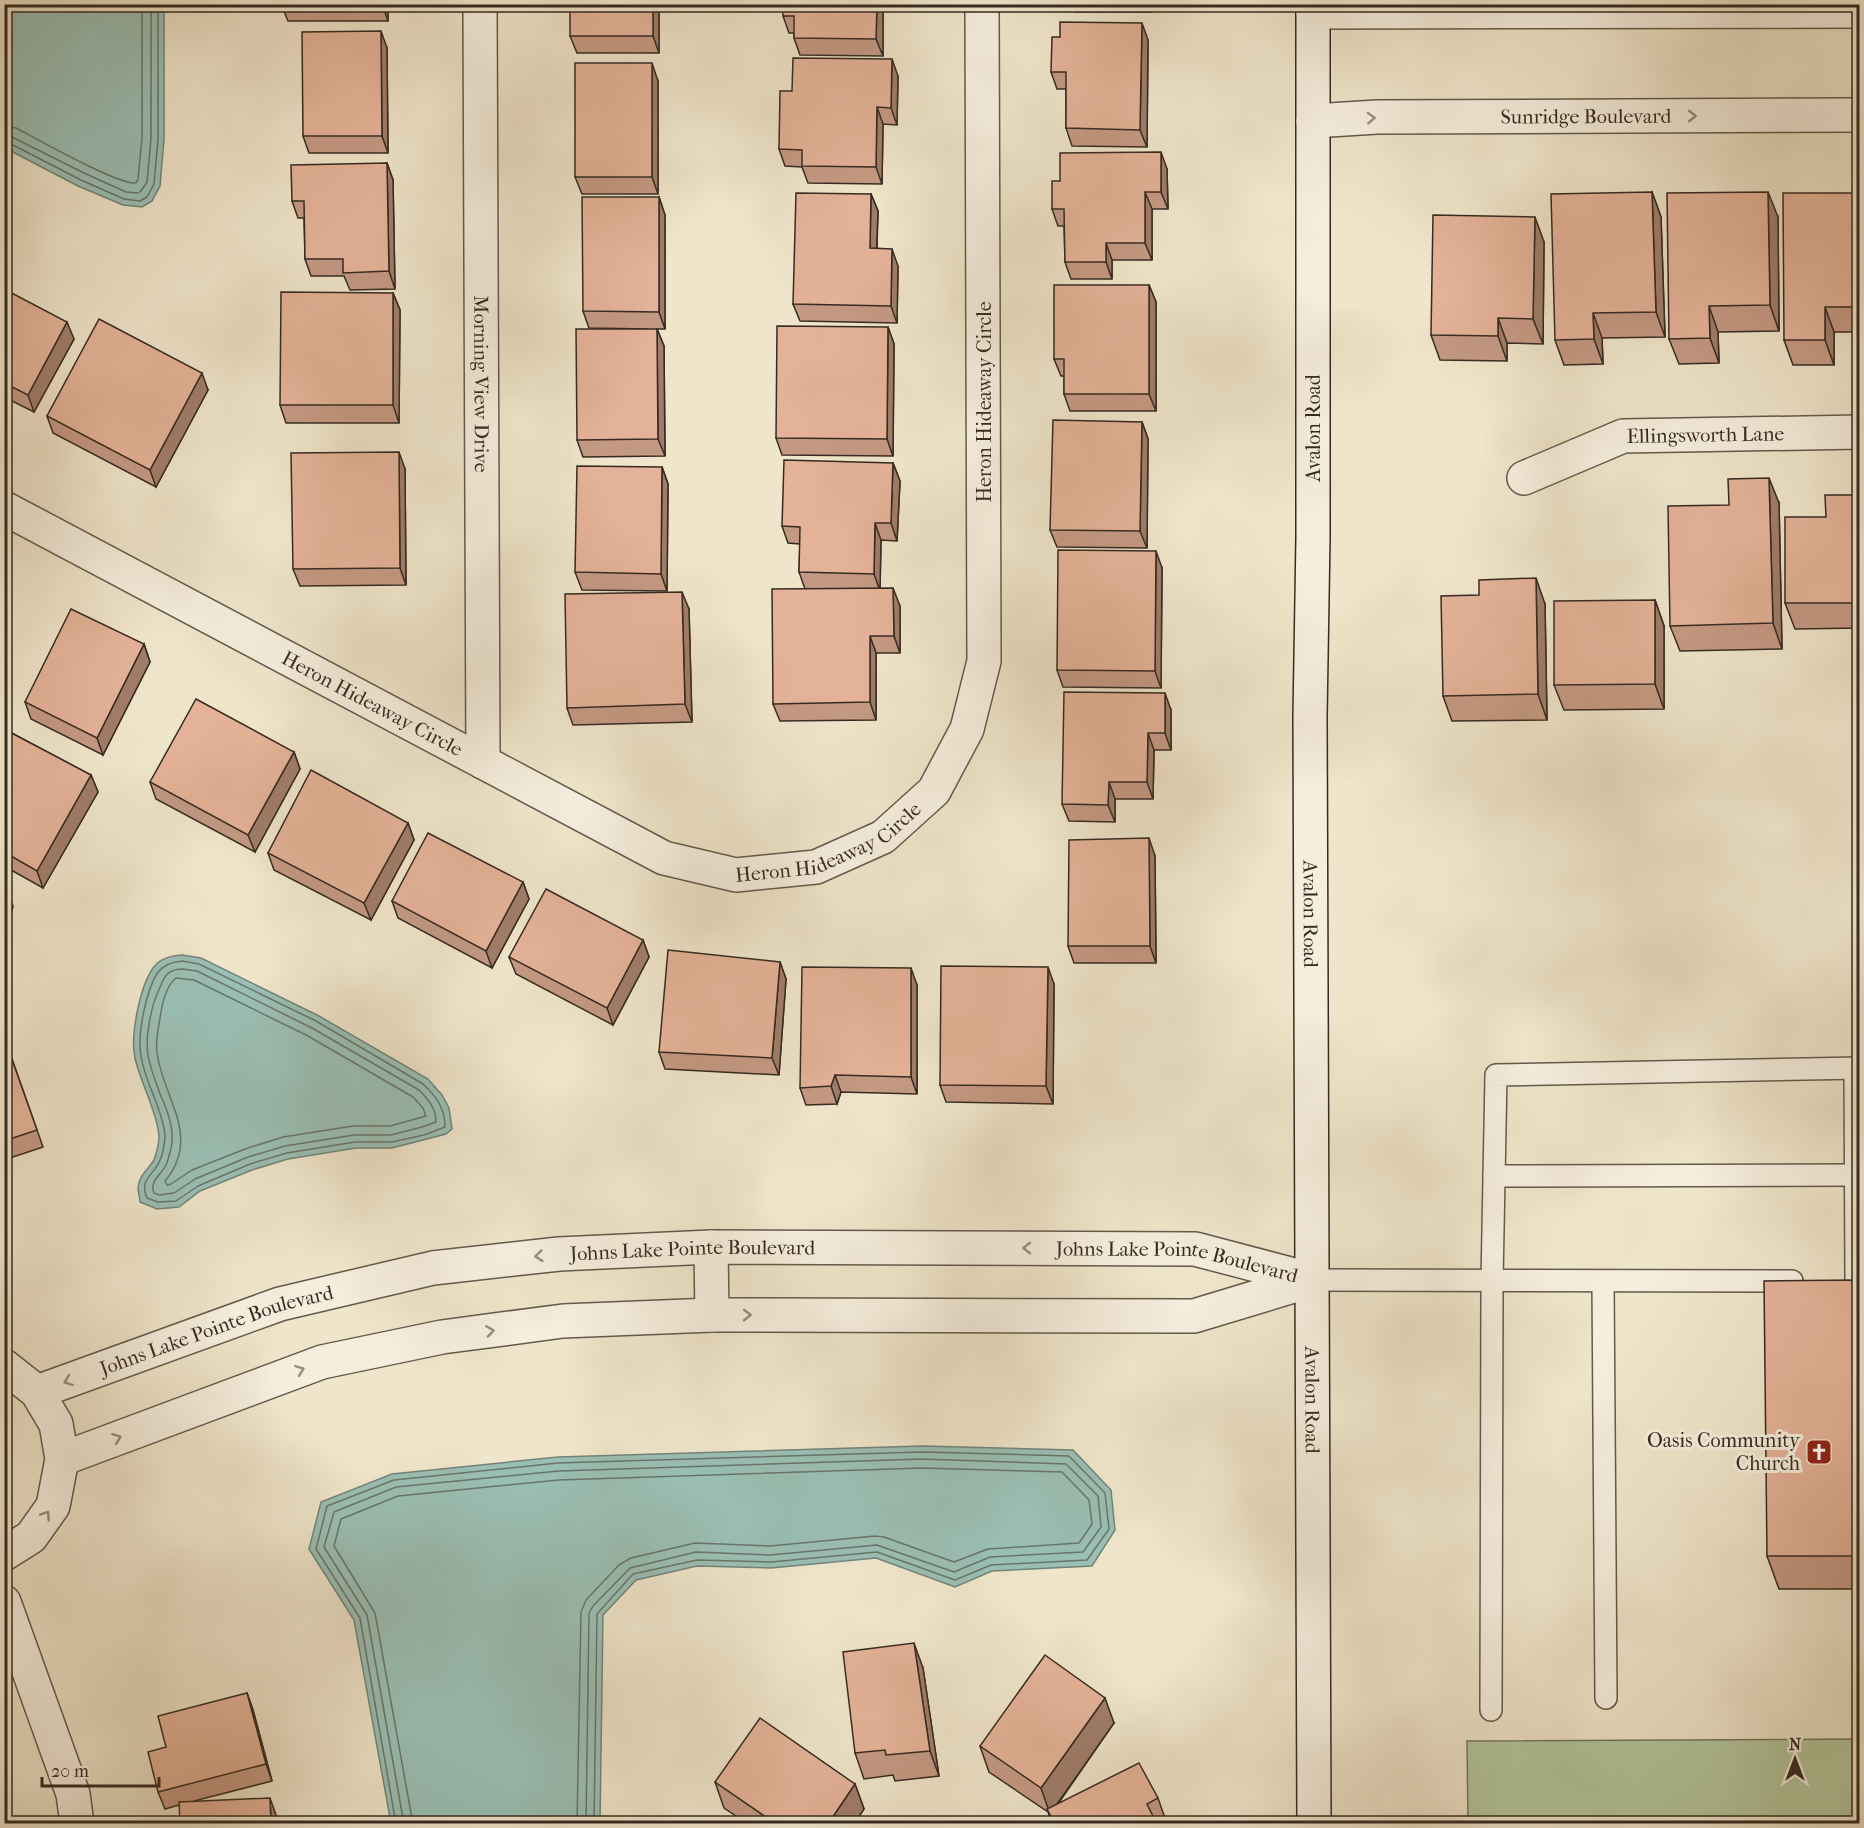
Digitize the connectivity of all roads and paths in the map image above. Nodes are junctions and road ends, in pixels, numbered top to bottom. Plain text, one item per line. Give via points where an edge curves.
1 (480, 4) edge
2 (982, 4) edge
3 (1313, 8) edge
4 (1860, 10) edge
5 (1860, 115) edge
6 (1313, 120) junction
7 (1860, 432) edge
8 (1524, 478) dead end
9 (9, 520) edge
10 (483, 762) junction
11 (1858, 1068) edge
12 (1858, 1175) edge
13 (1494, 1176) junction
14 (711, 1247) junction
15 (1313, 1280) junction
16 (1492, 1281) junction
17 (1603, 1281) junction
18 (1810, 1281) edge
19 (1833, 1281) edge
20 (1858, 1281) edge
21 (712, 1315) junction
22 (4, 1366) edge
23 (37, 1392) junction
24 (62, 1459) junction
25 (4, 1554) edge
26 (4, 1602) edge
27 (1606, 1698) dead end
28 (1491, 1710) dead end
29 (77, 1824) edge
30 (1314, 1824) edge

1 - 10 street, Morning View Drive
2 - 10 street, Heron Hideaway Circle via 984,661 967,729 934,791 883,837 816,867 736,875 664,858
3 - 4 street
3 - 6 street, Avalon Road
6 -> 5 street, Sunridge Boulevard
6 - 15 street, Avalon Road
7 - 8 street, Ellingsworth Lane via 1623,436
9 - 10 street, Heron Hideaway Circle
11 - 12 lane
11 - 13 lane via 1496,1075
12 - 13 lane
12 - 20 lane
13 - 16 lane
15 -> 14 street, Johns Lake Pointe Boulevard via 1195,1249
14 - 21 street
14 -> 23 street, Johns Lake Pointe Boulevard via 559,1254 433,1268 280,1304
15 - 16 lane
21 -> 15 street, Johns Lake Pointe Boulevard via 1194,1316
15 - 30 street, Avalon Road
16 - 17 lane
16 - 28 lane
17 - 18 lane
17 - 27 lane
19 - 20 lane
24 -> 21 street, Johns Lake Pointe Boulevard via 322,1362 442,1337 564,1321
22 - 23 street
23 - 24 street via 56,1424
25 -> 24 street via 31,1537 53,1506
26 - 29 street via 73,1794

